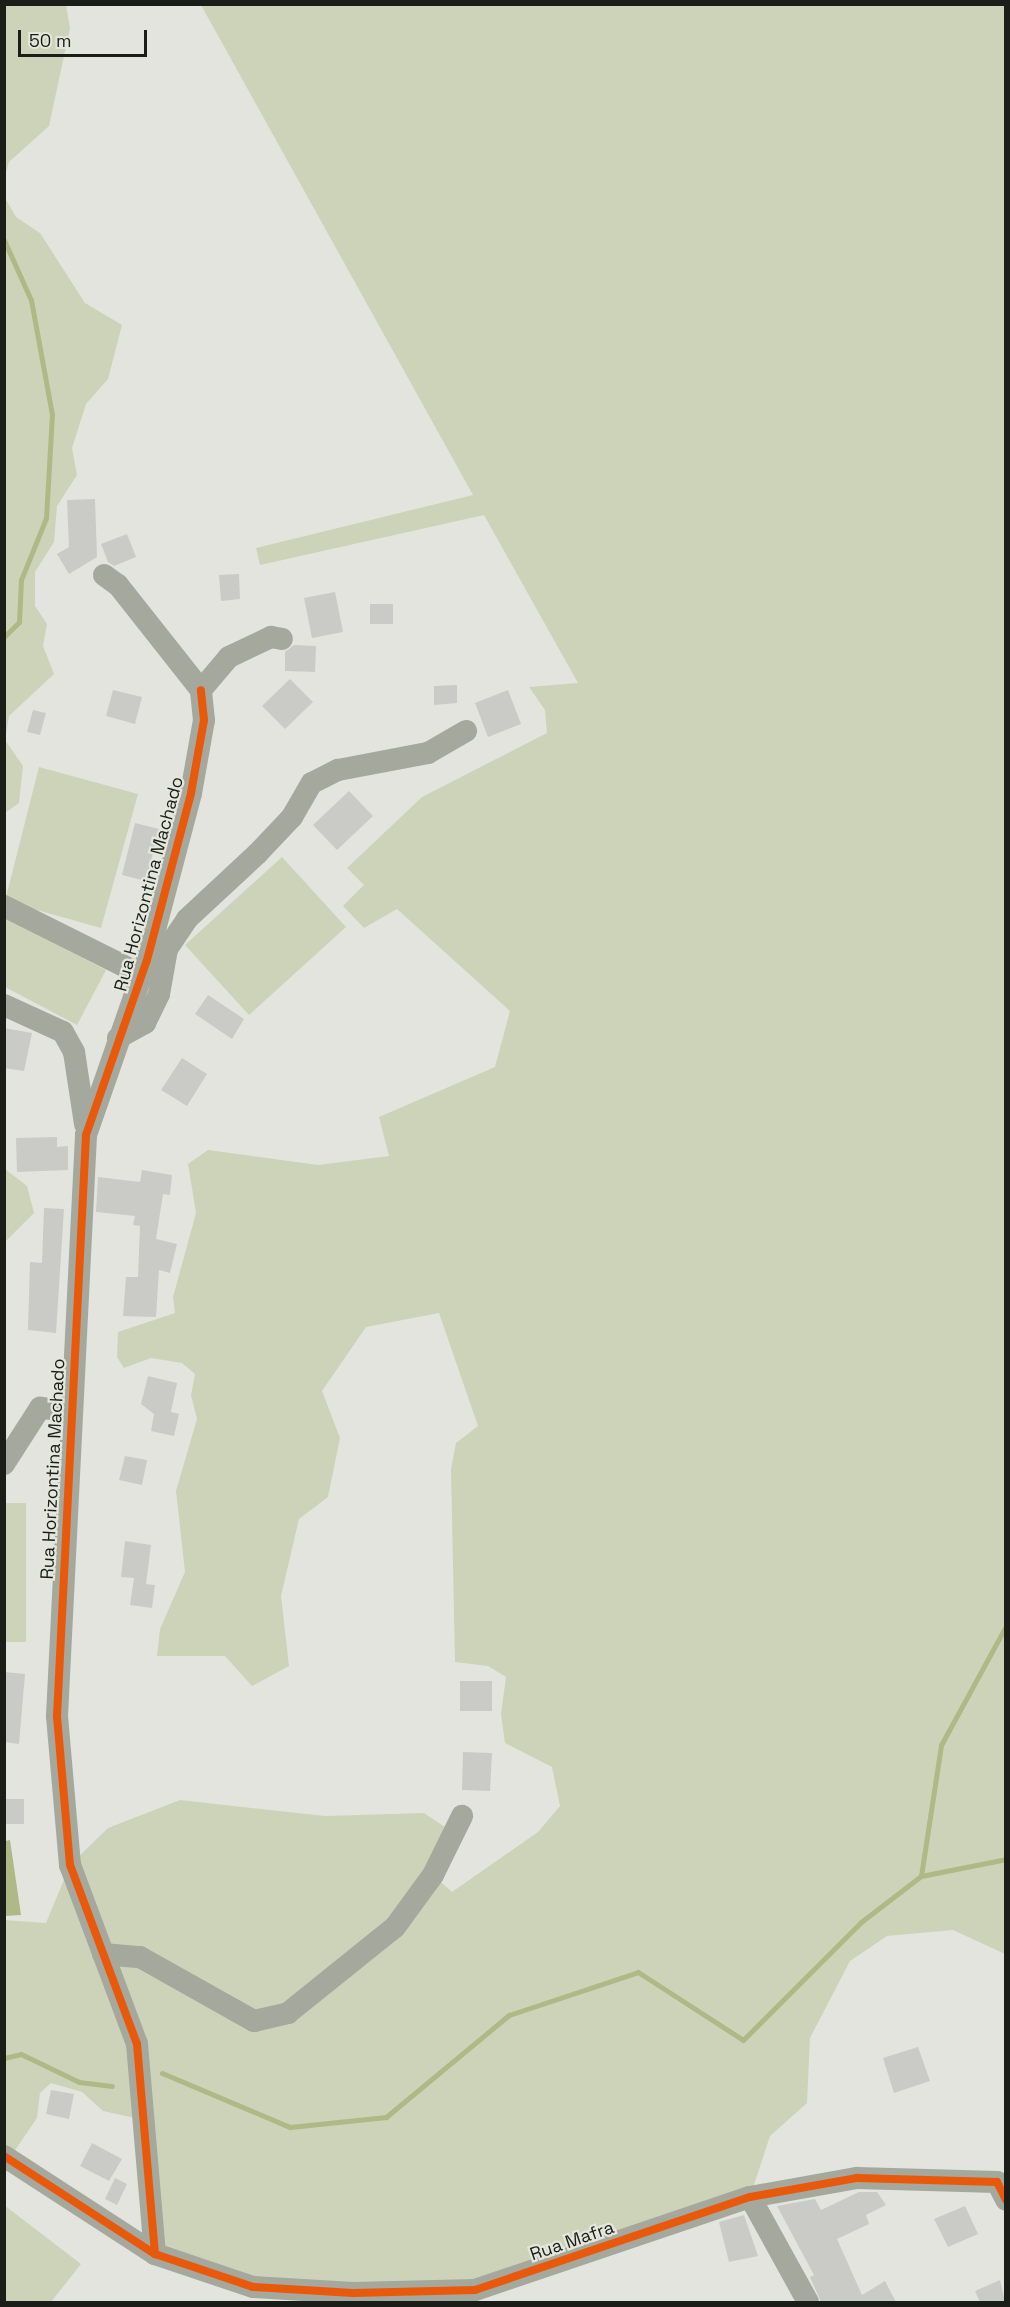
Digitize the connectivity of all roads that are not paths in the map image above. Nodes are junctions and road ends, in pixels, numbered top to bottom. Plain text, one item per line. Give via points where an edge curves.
1 (104, 575) dead end
2 (282, 639) dead end
3 (201, 690) junction
4 (466, 731) dead end
5 (4, 906) edge
6 (142, 975) junction
7 (4, 1005) edge
8 (118, 1038) junction
9 (86, 1135) junction
10 (70, 1410) junction
11 (4, 1464) edge
12 (462, 1816) dead end
13 (103, 1954) junction
14 (4, 2156) edge
15 (1001, 2191) edge
16 (750, 2197) junction
17 (155, 2254) junction
18 (298, 2296) edge
19 (808, 2302) edge

1 - 3 street via 118,585
2 - 3 street via 271,637 229,657
3 - 6 street, Rua Horizontina Machado via 204,720 191,793
4 - 8 street via 428,753 338,770 312,783 292,817 187,919 167,950 159,994 145,1023
5 - 6 street
6 - 8 street, Rua Horizontina Machado
7 - 9 street via 63,1032 80,1082
8 - 9 street, Rua Horizontina Machado
9 - 10 street, Rua Horizontina Machado
10 - 11 street via 40,1408
10 - 13 street, Rua Horizontina Machado via 57,1716 70,1865
12 - 13 street via 433,1875 395,1927 288,2013 254,2021 140,1957
13 - 17 street, Rua Horizontina Machado via 137,2044
14 - 17 street, Rua Mafra
15 - 16 street, Rua Mafra via 857,2178
16 - 18 street, Rua Mafra via 475,2290
16 - 19 street
17 - 18 street, Rua Mafra via 254,2287

